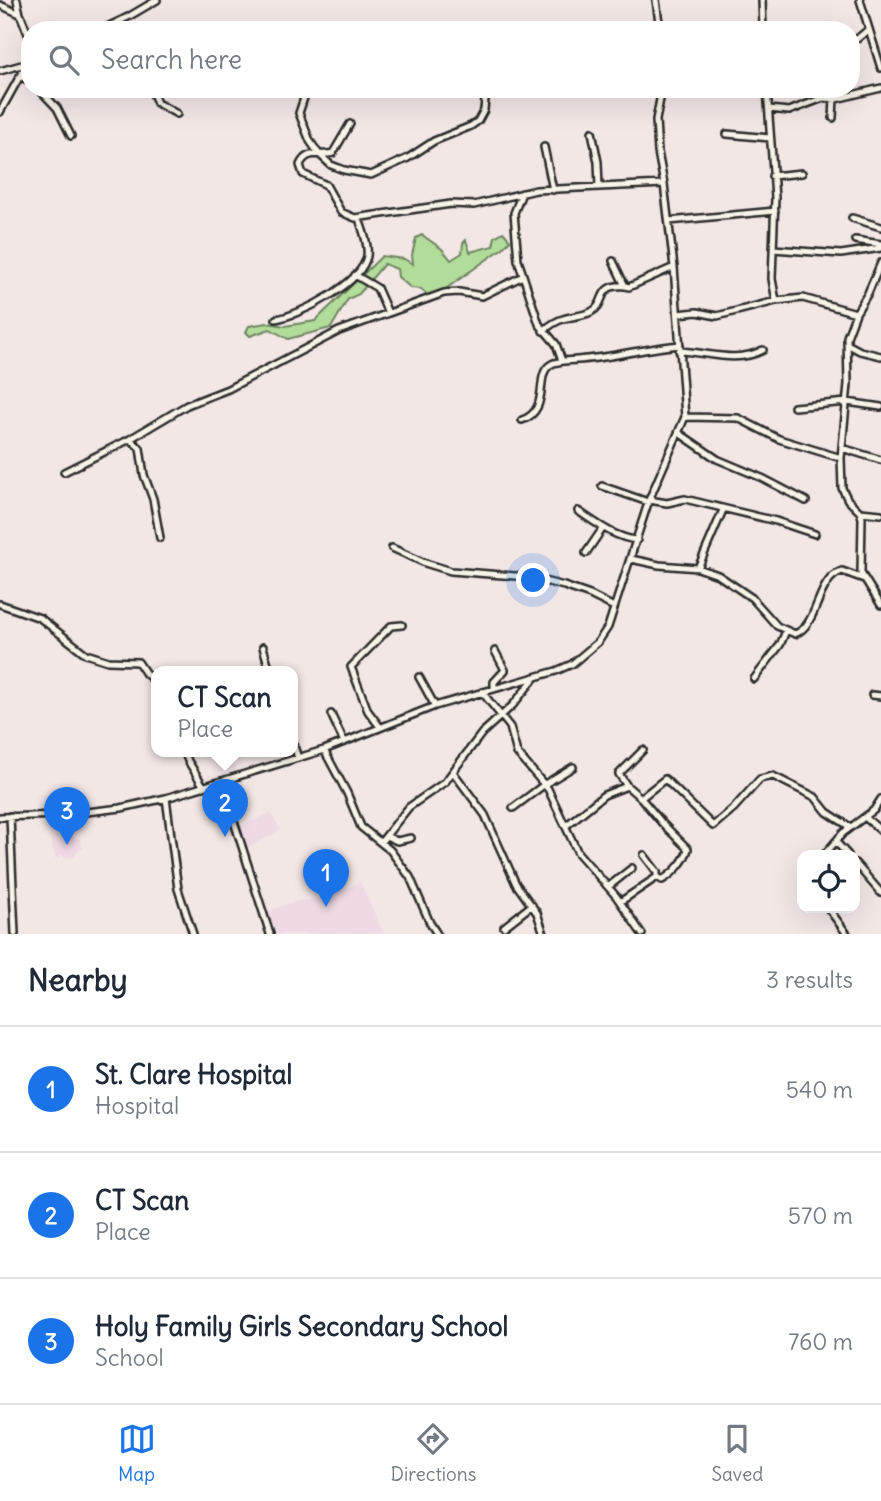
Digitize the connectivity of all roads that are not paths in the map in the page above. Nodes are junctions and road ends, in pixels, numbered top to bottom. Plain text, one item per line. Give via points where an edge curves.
1 (17, 0) edge
2 (157, 0) edge
3 (656, 0) edge
4 (762, 0) edge
5 (860, 0) edge
6 (0, 5) edge
7 (20, 14) junction
8 (23, 21) edge
9 (122, 21) edge
10 (659, 21) edge
11 (763, 21) edge
12 (869, 29) junction
13 (860, 37) edge
14 (21, 65) edge
15 (881, 68) edge
16 (0, 71) edge
17 (21, 76) edge
18 (881, 88) edge
19 (860, 92) edge
20 (47, 98) edge
21 (156, 98) edge
22 (304, 98) edge
23 (486, 98) edge
24 (660, 98) edge
25 (768, 98) edge
26 (834, 98) joint
27 (769, 109) junction
28 (0, 112) edge
29 (177, 114) dead end
30 (833, 118) dead end
31 (350, 124) dead end
32 (592, 132) dead end
33 (727, 134) dead end
34 (71, 136) dead end
35 (771, 138) junction
36 (544, 147) dead end
37 (319, 154) junction
38 (802, 173) dead end
39 (772, 176) junction
40 (664, 184) junction
41 (599, 187) junction
42 (553, 190) junction
43 (522, 193) junction
44 (775, 211) junction
45 (359, 218) junction
46 (852, 218) dead end
47 (669, 221) junction
48 (881, 227) edge
49 (855, 240) dead end
50 (881, 246) edge
51 (773, 249) junction
52 (612, 261) dead end
53 (881, 263) edge
54 (674, 267) junction
55 (355, 275) junction
56 (523, 276) junction
57 (878, 278) edge
58 (625, 286) junction
59 (776, 301) junction
60 (388, 313) junction
61 (856, 313) junction
62 (678, 314) junction
63 (276, 318) dead end
64 (543, 331) junction
65 (847, 344) junction
66 (680, 348) junction
67 (763, 350) dead end
68 (881, 356) edge
69 (562, 361) junction
70 (847, 402) junction
71 (794, 407) dead end
72 (881, 407) edge
73 (685, 417) junction
74 (522, 420) dead end
75 (678, 433) junction
76 (130, 439) junction
77 (843, 440) junction
78 (842, 448) junction
79 (855, 452) junction
80 (841, 458) junction
81 (881, 460) edge
82 (64, 472) dead end
83 (602, 486) dead end
84 (649, 501) junction
85 (806, 501) dead end
86 (723, 510) junction
87 (578, 511) dead end
88 (860, 512) junction
89 (881, 514) edge
90 (603, 528) junction
91 (815, 534) dead end
92 (160, 538) dead end
93 (637, 540) junction
94 (392, 548) dead end
95 (586, 552) dead end
96 (631, 559) junction
97 (698, 568) junction
98 (864, 579) junction
99 (0, 604) edge
100 (881, 606) edge
101 (614, 607) junction
102 (402, 625) dead end
103 (786, 631) junction
104 (263, 647) dead end
105 (495, 650) dead end
106 (269, 666) edge
107 (419, 677) dead end
108 (151, 679) edge
109 (533, 679) junction
110 (754, 679) dead end
111 (494, 689) junction
112 (482, 692) junction
113 (872, 695) dead end
114 (881, 696) edge
115 (435, 706) junction
116 (331, 714) dead end
117 (502, 715) junction
118 (380, 727) junction
119 (344, 742) junction
120 (324, 750) junction
121 (643, 750) dead end
122 (186, 757) edge
123 (298, 758) joint
124 (573, 767) dead end
125 (453, 772) junction
126 (220, 781) junction
127 (545, 784) junction
128 (626, 786) junction
129 (204, 787) junction
130 (166, 798) junction
131 (641, 798) junction
132 (881, 799) edge
133 (513, 808) dead end
134 (10, 816) junction
135 (0, 817) edge
136 (866, 818) junction
137 (567, 825) junction
138 (850, 827) junction
139 (881, 831) edge
140 (411, 838) dead end
141 (383, 839) junction
142 (836, 842) junction
143 (829, 850) edge
144 (843, 850) edge
145 (644, 855) dead end
146 (632, 867) dead end
147 (860, 869) edge
148 (657, 877) junction
149 (608, 887) junction
150 (881, 893) edge
151 (620, 902) junction
152 (532, 905) junction
153 (832, 913) edge
154 (504, 927) dead end
155 (15, 934) edge
156 (193, 934) edge
157 (270, 934) edge
158 (437, 934) edge
159 (544, 934) edge
160 (642, 934) edge
161 (847, 934) edge

1 - 7 street
2 - 9 street
3 - 10 street
4 - 11 street
5 - 12 street
6 - 7 street
7 - 8 street
12 - 13 street
12 - 15 street
14 - 16 street
17 - 28 street
18 - 19 street
20 - 34 street
21 - 29 street
22 - 37 street via 299,113
23 - 37 street via 478,121 471,126 378,173 362,175 336,168
24 - 40 street via 656,120
25 - 27 street
26 - 27 street via 789,111
26 - 30 street
27 - 35 street
31 - 37 street via 333,152
32 - 41 street
33 - 35 street
35 - 39 street
36 - 42 street
37 - 45 street via 303,159 303,174 328,187 346,216
38 - 39 street
39 - 44 street
40 - 41 street
40 - 47 street
41 - 42 street
42 - 43 street
43 - 45 street via 474,205
43 - 56 street via 514,224
44 - 47 street
44 - 51 street
45 - 55 street via 368,253
46 - 48 street
47 - 54 street
49 - 50 street
50 - 51 street via 841,254
51 - 59 street
52 - 58 street
53 - 57 street
54 - 58 street
54 - 62 street
55 - 60 street via 377,288
55 - 63 street via 348,285 311,307
56 - 60 street via 482,296 444,293
56 - 64 street
57 - 61 street
58 - 64 street via 607,289 594,310
59 - 61 street via 803,298
59 - 62 street via 717,316
60 - 76 street via 339,331 228,389 187,405
61 - 65 street
62 - 66 street
64 - 69 street
65 - 68 street
65 - 70 street
66 - 67 street via 738,358
66 - 69 street
66 - 73 street
69 - 74 street via 547,369 537,409
70 - 71 street
70 - 72 street
70 - 77 street
73 - 75 street
73 - 80 street via 738,418 779,439
75 - 84 street
75 - 85 street via 717,459
76 - 82 street
76 - 92 street via 140,448
77 - 78 street
77 - 79 street
78 - 79 street
78 - 80 street
79 - 81 street
80 - 88 street via 842,488
83 - 84 street
84 - 86 street via 685,499
84 - 93 street
86 - 91 street
86 - 97 street
87 - 90 street
88 - 89 street
88 - 98 street
90 - 93 street
90 - 95 street
93 - 96 street
94 - 101 street via 451,571 528,577 564,586
96 - 97 street
96 - 101 street
97 - 103 street via 747,593
98 - 100 street
98 - 103 street via 839,571 807,626 795,634
99 - 108 street via 40,618 86,654 108,661 138,662
101 - 109 street via 598,642 572,664
102 - 118 street via 391,626 351,667 368,711
103 - 110 street
104 - 106 street
105 - 111 street via 505,670 494,682
107 - 115 street
109 - 111 street
109 - 117 street
111 - 112 street
112 - 115 street
112 - 117 street
113 - 114 street
115 - 118 street
116 - 119 street
117 - 125 street
117 - 127 street via 517,753
118 - 119 street
119 - 120 street
120 - 123 street
120 - 141 street via 361,827
121 - 128 street via 620,772
122 - 129 street
123 - 126 street
124 - 127 street
125 - 141 street via 409,807
125 - 152 street via 485,815 516,884
126 - 129 street
126 - 157 street
127 - 133 street
127 - 137 street
128 - 131 street
128 - 137 street via 604,795
129 - 130 street
130 - 134 street via 121,808
130 - 156 street via 178,890
131 - 138 street via 665,779 713,825 760,779 773,776 815,797 827,812
131 - 148 street via 688,849 668,877
132 - 136 street
134 - 135 street
134 - 155 street
136 - 138 street
136 - 139 street
137 - 149 street via 578,853
138 - 142 street
140 - 141 street
141 - 158 street via 410,877
142 - 143 street
142 - 144 street
145 - 148 street
146 - 149 street
147 - 150 street
148 - 151 street
149 - 151 street
151 - 160 street
152 - 154 street
152 - 159 street
153 - 161 street

